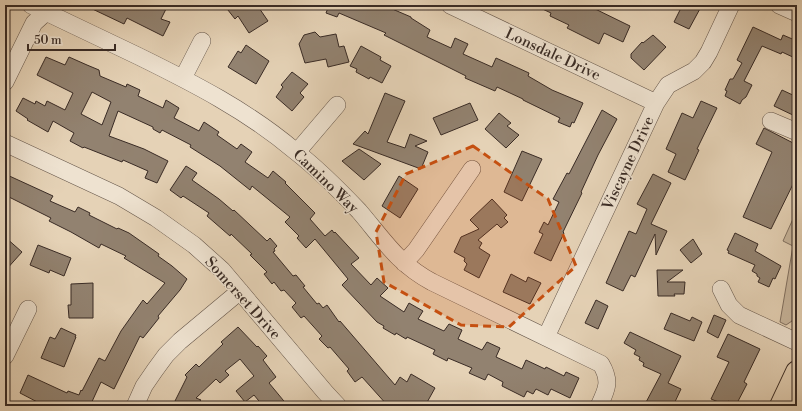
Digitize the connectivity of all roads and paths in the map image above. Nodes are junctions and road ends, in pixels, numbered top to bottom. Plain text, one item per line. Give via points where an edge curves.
1 (450, 5) edge
2 (731, 5) edge
3 (779, 5) edge
4 (44, 7) edge
5 (797, 13) edge
6 (202, 41) dead end
7 (183, 78) junction
8 (5, 82) edge
9 (656, 103) junction
10 (337, 105) dead end
11 (771, 121) dead end
12 (797, 132) edge
13 (5, 143) edge
14 (297, 152) junction
15 (472, 169) dead end
16 (404, 263) junction
17 (721, 289) dead end
18 (240, 291) junction
19 (28, 309) dead end
20 (546, 337) junction
21 (797, 342) edge
22 (5, 356) edge
23 (797, 372) edge
24 (135, 406) edge
25 (338, 406) edge
26 (599, 406) edge
27 (782, 406) edge

1 - 9 street, Lonsdale Drive
2 - 9 street, Viscayne Drive via 703,62 668,85
3 - 5 street
4 - 7 street, Camino Way
4 - 8 street
6 - 7 street
7 - 14 street, Camino Way via 271,130
9 - 20 street, Viscayne Drive
10 - 14 street
11 - 12 street
13 - 18 street, Somerset Drive via 119,196 156,218 194,245 222,270
14 - 16 street, Camino Way via 346,198 386,246
15 - 16 street via 416,250
16 - 20 street, Camino Way via 432,282
17 - 21 street via 728,305 740,315
18 - 24 street via 166,354 144,386
18 - 25 street, Somerset Drive
19 - 22 street
20 - 26 street, Camino Way via 601,364 608,381
23 - 27 main road

